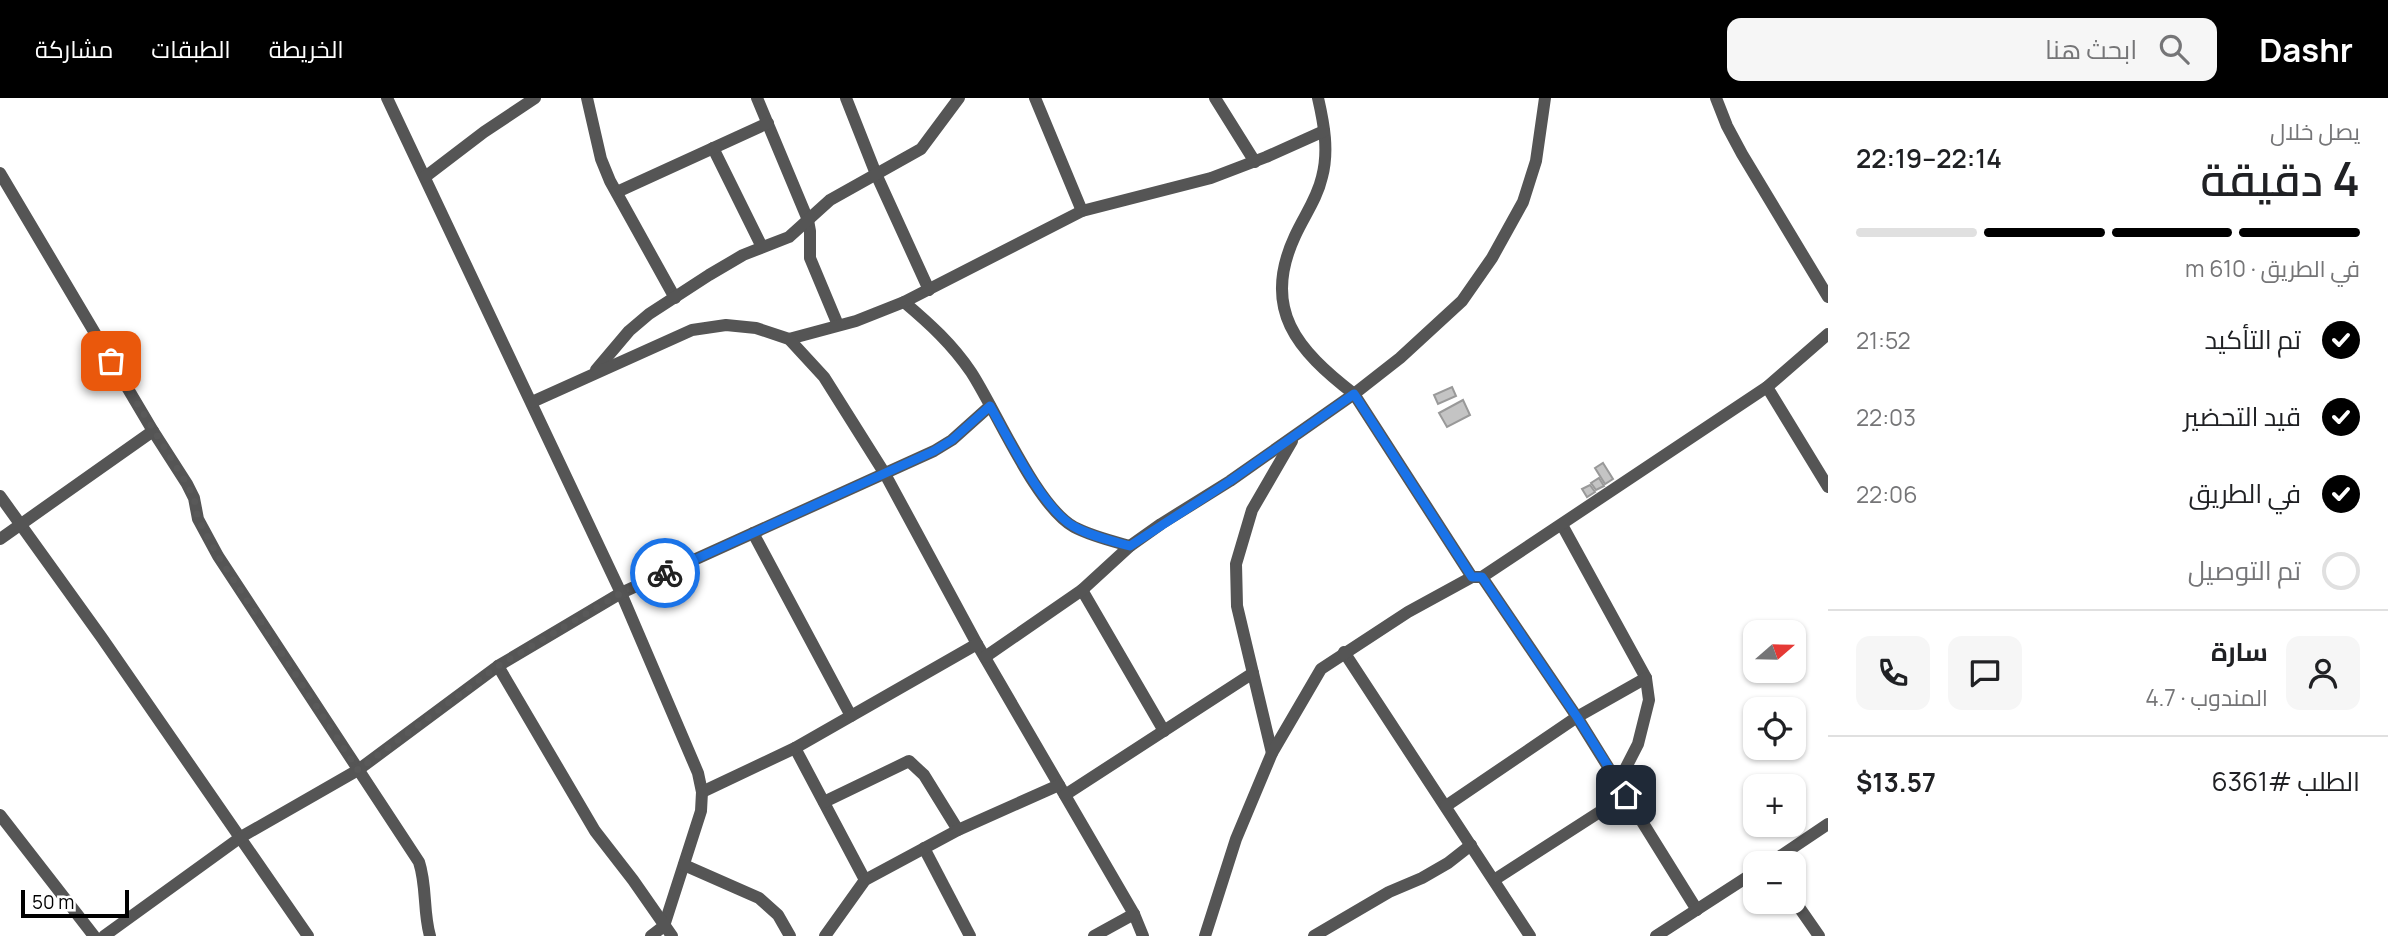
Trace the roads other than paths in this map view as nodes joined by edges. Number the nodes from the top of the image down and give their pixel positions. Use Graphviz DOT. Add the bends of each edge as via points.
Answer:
graph roads {
  1 [pos="387,98"];
  2 [pos="535,98"];
  3 [pos="587,98"];
  4 [pos="757,98"];
  5 [pos="846,98"];
  6 [pos="1035,98"];
  7 [pos="1215,98"];
  8 [pos="1318,98"];
  9 [pos="1545,98"];
  10 [pos="1716,98"];
  11 [pos="956,100"];
  12 [pos="768,123"];
  13 [pos="1324,131"];
  14 [pos="713,148"];
  15 [pos="1255,162"];
  16 [pos="0,173"];
  17 [pos="876,174"];
  18 [pos="425,177"];
  19 [pos="617,192"];
  20 [pos="1082,211"];
  21 [pos="807,220"];
  22 [pos="762,247"];
  23 [pos="929,290"];
  24 [pos="1828,297"];
  25 [pos="675,298"];
  26 [pos="904,302"];
  27 [pos="838,326"];
  28 [pos="1828,334"];
  29 [pos="789,339"];
  30 [pos="592,375"];
  31 [pos="1767,387"];
  32 [pos="1354,394"];
  33 [pos="532,402"];
  34 [pos="990,406"];
  35 [pos="153,431"];
  36 [pos="1295,436"];
  37 [pos="885,474"];
  38 [pos="1828,487"];
  39 [pos="0,496"];
  40 [pos="21,524"];
  41 [pos="1562,524"];
  42 [pos="754,533"];
  43 [pos="0,539"];
  44 [pos="1130,546"];
  45 [pos="1477,577"];
  46 [pos="1082,590"];
  47 [pos="621,593"];
  48 [pos="977,643"];
  49 [pos="1344,652"];
  50 [pos="985,657"];
  51 [pos="498,666"];
  52 [pos="1253,673"];
  53 [pos="1646,678"];
  54 [pos="850,716"];
  55 [pos="1577,717"];
  56 [pos="1164,731"];
  57 [pos="795,748"];
  58 [pos="1272,753"];
  59 [pos="358,770"];
  60 [pos="1618,783"];
  61 [pos="1062,790"];
  62 [pos="702,792"];
  63 [pos="1626,795"];
  64 [pos="824,802"];
  65 [pos="1446,806"];
  66 [pos="0,815"];
  67 [pos="1828,824"];
  68 [pos="958,831"];
  69 [pos="241,837"];
  70 [pos="1471,845"];
  71 [pos="924,848"];
  72 [pos="1788,851"];
  73 [pos="684,865"];
  74 [pos="865,880"];
  75 [pos="1494,880"];
  76 [pos="1743,881"];
  77 [pos="1698,910"];
  78 [pos="1134,914"];
  79 [pos="1804,914"];
  80 [pos="668,931"];
  81 [pos="94,936"];
  82 [pos="104,936"];
  83 [pos="308,936"];
  84 [pos="430,936"];
  85 [pos="652,936"];
  86 [pos="790,936"];
  87 [pos="825,936"];
  88 [pos="970,936"];
  89 [pos="1094,936"];
  90 [pos="1143,936"];
  91 [pos="1205,936"];
  92 [pos="1314,936"];
  93 [pos="1530,936"];
  94 [pos="1657,936"];
  95 [pos="1819,936"];
  1 -- 18 [label="street"];
  2 -- 18 [label="street"];
  3 -- 19 [label="street" via="601,159"];
  4 -- 12 [label="street"];
  5 -- 17 [label="street"];
  6 -- 20 [label="street"];
  7 -- 15 [label="street"];
  8 -- 13 [label="street"];
  9 -- 32 [label="street" via="1536,161 1523,202 1492,258 1462,301"];
  10 -- 24 [label="street" via="1742,154"];
  11 -- 17 [label="street" via="922,149"];
  12 -- 14 [label="street"];
  12 -- 21 [label="street"];
  13 -- 15 [label="street"];
  13 -- 32 [label="street" via="1327,148 1322,178 1285,263 1281,298 1297,339"];
  14 -- 19 [label="street"];
  14 -- 22 [label="street"];
  15 -- 20 [label="street"];
  16 -- 35 [label="street"];
  17 -- 21 [label="street" via="830,200"];
  17 -- 23 [label="street"];
  18 -- 33 [label="street"];
  19 -- 25 [label="street"];
  20 -- 23 [label="street"];
  21 -- 22 [label="street" via="789,237"];
  21 -- 27 [label="street" via="810,258"];
  22 -- 25 [label="street"];
  23 -- 26 [label="street"];
  25 -- 30 [label="street" via="629,331"];
  26 -- 27 [label="street"];
  26 -- 34 [label="street" via="952,345"];
  27 -- 29 [label="street"];
  28 -- 31 [label="street"];
  29 -- 30 [label="street" via="756,328 726,325 692,330"];
  29 -- 37 [label="street" via="824,377"];
  30 -- 33 [label="street"];
  31 -- 38 [label="street"];
  31 -- 41 [label="street"];
  32 -- 36 [label="street"];
  32 -- 45 [label="street"];
  33 -- 47 [label="street"];
  34 -- 37 [label="street" via="952,440"];
  34 -- 44 [label="street" via="1058,514 1073,527"];
  35 -- 40 [label="street"];
  35 -- 59 [label="street" via="187,484 198,519 218,556"];
  36 -- 44 [label="street"];
  36 -- 52 [label="street" via="1252,510 1236,564 1237,606"];
  37 -- 42 [label="street"];
  37 -- 48 [label="street"];
  39 -- 40 [label="street"];
  40 -- 43 [label="street"];
  40 -- 69 [label="street"];
  41 -- 45 [label="street"];
  41 -- 53 [label="street"];
  42 -- 47 [label="street"];
  42 -- 54 [label="street"];
  44 -- 46 [label="street"];
  45 -- 49 [label="street"];
  45 -- 55 [label="street"];
  46 -- 50 [label="street"];
  46 -- 56 [label="street"];
  47 -- 51 [label="street"];
  47 -- 62 [label="street"];
  48 -- 50 [label="street"];
  48 -- 54 [label="street"];
  49 -- 58 [label="street" via="1321,669"];
  49 -- 65 [label="street"];
  50 -- 61 [label="street"];
  51 -- 59 [label="street"];
  51 -- 80 [label="street" via="595,831"];
  52 -- 56 [label="street"];
  52 -- 58 [label="street"];
  53 -- 55 [label="street"];
  53 -- 60 [label="street" via="1649,700 1641,733"];
  54 -- 57 [label="street"];
  55 -- 60 [label="street"];
  55 -- 65 [label="street"];
  56 -- 61 [label="street"];
  57 -- 62 [label="street"];
  57 -- 64 [label="street"];
  58 -- 91 [label="street" via="1236,839"];
  59 -- 69 [label="street"];
  59 -- 84 [label="street" via="419,862"];
  60 -- 63 [label="street"];
  61 -- 68 [label="street"];
  61 -- 78 [label="street"];
  62 -- 73 [label="street" via="701,811"];
  63 -- 75 [label="street"];
  63 -- 77 [label="street"];
  64 -- 68 [label="street" via="909,761"];
  64 -- 74 [label="street"];
  65 -- 70 [label="street"];
  66 -- 81 [label="street"];
  67 -- 72 [label="street"];
  68 -- 71 [label="street"];
  69 -- 82 [label="street"];
  69 -- 83 [label="street"];
  70 -- 75 [label="street"];
  70 -- 92 [label="street" via="1448,863"];
  71 -- 74 [label="street"];
  71 -- 88 [label="street"];
  73 -- 80 [label="street"];
  73 -- 86 [label="street" via="759,898 778,915"];
  74 -- 87 [label="street"];
  75 -- 93 [label="street"];
  76 -- 77 [label="street"];
  77 -- 94 [label="street"];
  78 -- 89 [label="street"];
  78 -- 90 [label="street"];
  79 -- 95 [label="street"];
  80 -- 85 [label="street"];
}
